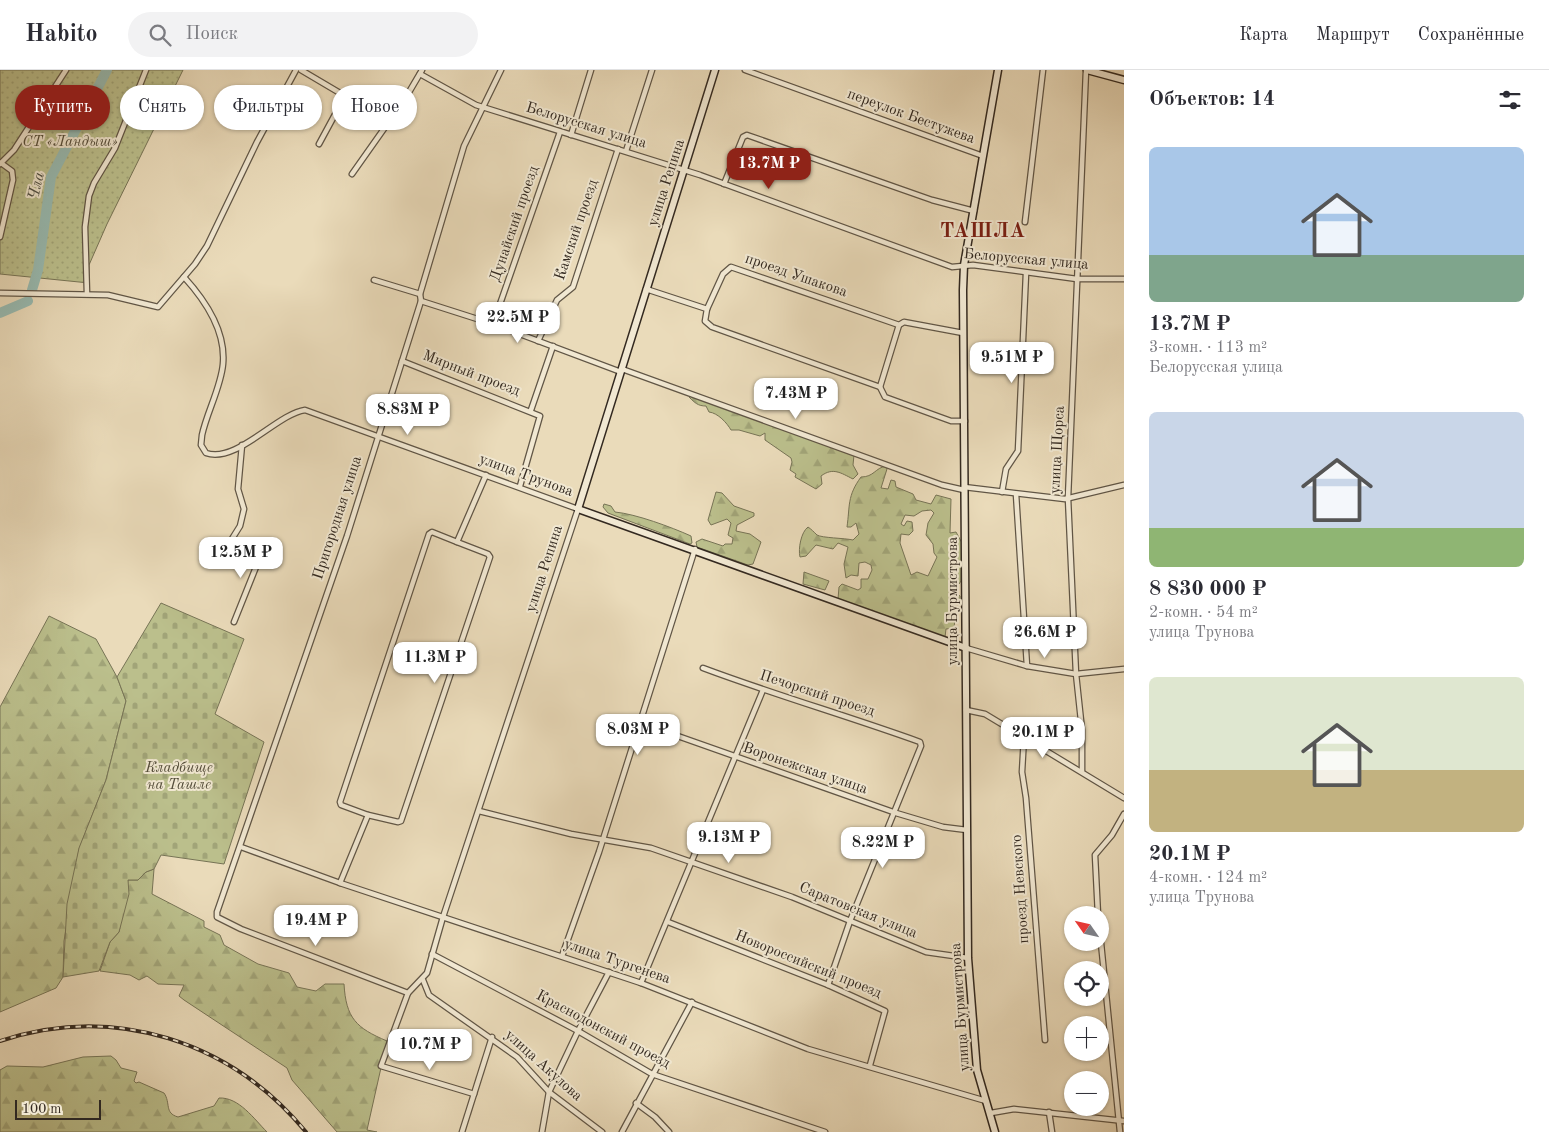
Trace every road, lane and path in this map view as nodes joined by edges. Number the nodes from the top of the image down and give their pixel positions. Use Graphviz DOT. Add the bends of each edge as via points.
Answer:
graph roads {
  1 [pos="66,70"];
  2 [pos="146,70"];
  3 [pos="296,70"];
  4 [pos="301,70"];
  5 [pos="501,70"];
  6 [pos="591,70"];
  7 [pos="652,70"];
  8 [pos="716,70"];
  9 [pos="745,70"];
  10 [pos="998,70"];
  11 [pos="1043,70"];
  12 [pos="1086,70"];
  13 [pos="421,72"];
  14 [pos="1124,80"];
  15 [pos="482,106"];
  16 [pos="560,132"];
  17 [pos="571,135"];
  18 [pos="319,144"];
  19 [pos="618,149"];
  20 [pos="626,151"];
  21 [pos="983,156"];
  22 [pos="1,164"];
  23 [pos="684,169"];
  24 [pos="352,174"];
  25 [pos="724,184"];
  26 [pos="974,211"];
  27 [pos="1025,222"];
  28 [pos="0,238"];
  29 [pos="964,265"];
  30 [pos="1026,273"];
  31 [pos="184,277"];
  32 [pos="1077,279"];
  33 [pos="1124,279"];
  34 [pos="374,280"];
  35 [pos="646,289"];
  36 [pos="0,293"];
  37 [pos="87,294"];
  38 [pos="420,294"];
  39 [pos="421,301"];
  40 [pos="707,310"];
  41 [pos="493,324"];
  42 [pos="899,325"];
  43 [pos="963,333"];
  44 [pos="538,341"];
  45 [pos="553,346"];
  46 [pos="402,362"];
  47 [pos="622,370"];
  48 [pos="880,387"];
  49 [pos="531,410"];
  50 [pos="965,421"];
  51 [pos="378,435"];
  52 [pos="242,445"];
  53 [pos="486,475"];
  54 [pos="1124,485"];
  55 [pos="520,486"];
  56 [pos="964,488"];
  57 [pos="1002,492"];
  58 [pos="1016,494"];
  59 [pos="1068,498"];
  60 [pos="578,509"];
  61 [pos="457,542"];
  62 [pos="695,549"];
  63 [pos="234,622"];
  64 [pos="966,648"];
  65 [pos="1027,666"];
  66 [pos="703,668"];
  67 [pos="1124,668"];
  68 [pos="1076,674"];
  69 [pos="763,690"];
  70 [pos="966,710"];
  71 [pos="638,722"];
  72 [pos="1024,737"];
  73 [pos="734,758"];
  74 [pos="1082,771"];
  75 [pos="1124,798"];
  76 [pos="479,811"];
  77 [pos="896,813"];
  78 [pos="368,814"];
  79 [pos="1124,814"];
  80 [pos="966,830"];
  81 [pos="603,838"];
  82 [pos="241,847"];
  83 [pos="692,861"];
  84 [pos="340,883"];
  85 [pos="1098,906"];
  86 [pos="443,917"];
  87 [pos="850,921"];
  88 [pos="668,922"];
  89 [pos="1102,951"];
  90 [pos="432,954"];
  91 [pos="562,956"];
  92 [pos="968,958"];
  93 [pos="609,972"];
  94 [pos="423,980"];
  95 [pos="641,983"];
  96 [pos="828,985"];
  97 [pos="408,993"];
  98 [pos="692,1002"];
  99 [pos="578,1031"];
  100 [pos="492,1037"];
  101 [pos="1044,1040"];
  102 [pos="870,1066"];
  103 [pos="652,1074"];
  104 [pos="550,1092"];
  105 [pos="474,1094"];
  106 [pos="986,1101"];
  107 [pos="636,1103"];
  108 [pos="1049,1112"];
  109 [pos="991,1113"];
  110 [pos="1122,1121"];
  111 [pos="462,1132"];
  112 [pos="542,1132"];
  113 [pos="602,1132"];
  114 [pos="622,1132"];
  115 [pos="669,1132"];
  116 [pos="825,1132"];
  117 [pos="995,1132"];
  118 [pos="1052,1132"];
  119 [pos="1120,1132"];
  1 -- 22 [label="street" via="14,150"];
  2 -- 37 [label="street" via="117,142 89,196 85,227"];
  3 -- 31 [label="street" via="207,246"];
  4 -- 18 [label="street" via="345,96"];
  5 -- 15 [label="street, Пригородная улица"];
  6 -- 17 [label="street"];
  7 -- 20 [label="street"];
  8 -- 23 [label="street, улица Репина"];
  9 -- 21 [label="street, переулок Бестужева"];
  10 -- 21 [label="street, улица Бурмистрова"];
  11 -- 27 [label="street"];
  12 -- 14 [label="street"];
  12 -- 32 [label="street, улица Щорса"];
  13 -- 15 [label="street, Белорусская улица"];
  13 -- 24 [label="street"];
  15 -- 16 [label="street, Белорусская улица"];
  15 -- 38 [label="street, Пригородная улица" via="464,146"];
  16 -- 17 [label="street, Белорусская улица"];
  16 -- 41 [label="street, Дунайский проезд"];
  17 -- 19 [label="street, Белорусская улица"];
  19 -- 20 [label="street, Белорусская улица"];
  19 -- 44 [label="street, Камский проезд" via="573,287 556,300"];
  20 -- 23 [label="street, Белорусская улица"];
  21 -- 26 [label="street, улица Бурмистрова"];
  22 -- 28 [label="street" via="12,170 13,180"];
  23 -- 25 [label="street, Белорусская улица"];
  23 -- 35 [label="street, улица Репина"];
  25 -- 26 [label="street" via="743,137 747,135 932,200"];
  25 -- 29 [label="street, Белорусская улица" via="952,267"];
  26 -- 29 [label="street, улица Бурмистрова"];
  29 -- 30 [label="street, Белорусская улица"];
  29 -- 43 [label="street, улица Бурмистрова"];
  30 -- 32 [label="street, Белорусская улица"];
  30 -- 57 [label="street" via="1018,451 1006,469"];
  31 -- 37 [label="street" via="158,307 125,298"];
  31 -- 52 [label="street, улица Трунова" via="208,308 218,329 223,352 223,365 206,416 201,445 210,454 227,452"];
  32 -- 33 [label="street, Белорусская улица"];
  32 -- 59 [label="street, улица Щорса"];
  34 -- 38 [label="street"];
  35 -- 40 [label="street"];
  35 -- 47 [label="street, улица Репина"];
  36 -- 37 [label="street"];
  38 -- 39 [label="street, Пригородная улица"];
  39 -- 41 [label="street"];
  39 -- 46 [label="street, Пригородная улица"];
  40 -- 42 [label="street, проезд Ушакова" via="723,274 731,267"];
  40 -- 48 [label="street" via="705,321 712,328"];
  41 -- 44 [label="street"];
  42 -- 43 [label="street, проезд Ушакова" via="904,322"];
  42 -- 48 [label="street"];
  43 -- 50 [label="street, улица Бурмистрова"];
  44 -- 45 [label="street"];
  45 -- 47 [label="street"];
  45 -- 49 [label="street, Мирный проезд"];
  46 -- 49 [label="street, Мирный проезд"];
  46 -- 51 [label="street, Пригородная улица"];
  47 -- 56 [label="street" via="942,485"];
  47 -- 60 [label="street, улица Репина"];
  48 -- 50 [label="street" via="885,397 951,421"];
  49 -- 55 [label="street, Мирный проезд" via="541,418"];
  50 -- 56 [label="street, улица Бурмистрова"];
  51 -- 52 [label="street, улица Трунова" via="305,410 294,413"];
  51 -- 53 [label="street, улица Трунова"];
  51 -- 82 [label="street, Пригородная улица"];
  52 -- 63 [label="street" via="238,489 244,509 240,526 230,542 257,557 258,562"];
  53 -- 55 [label="street, улица Трунова"];
  53 -- 61 [label="street"];
  54 -- 59 [label="street"];
  55 -- 60 [label="street, улица Трунова"];
  56 -- 57 [label="street"];
  56 -- 64 [label="street, улица Бурмистрова"];
  57 -- 58 [label="street"];
  58 -- 59 [label="street"];
  58 -- 65 [label="street"];
  59 -- 68 [label="street, улица Щорса"];
  60 -- 62 [label="street, улица Трунова"];
  60 -- 76 [label="street, улица Репина"];
  61 -- 78 [label="street" via="432,532 428,534 384,665 340,802"];
  61 -- 78 [label="street" via="490,557 401,821"];
  62 -- 64 [label="street, улица Трунова"];
  62 -- 71 [label="street"];
  64 -- 65 [label="street"];
  64 -- 70 [label="street, улица Бурмистрова"];
  65 -- 68 [label="street"];
  66 -- 69 [label="street, Печорский проезд"];
  67 -- 68 [label="street"];
  68 -- 74 [label="street, улица Щорса" via="1082,730"];
  69 -- 73 [label="street"];
  69 -- 77 [label="street, Печорский проезд" via="920,742"];
  70 -- 72 [label="street" via="985,714"];
  70 -- 80 [label="street, улица Бурмистрова"];
  71 -- 73 [label="street, Воронежская улица"];
  71 -- 81 [label="street"];
  72 -- 74 [label="street"];
  72 -- 101 [label="street, проезд Невского" via="1022,772"];
  73 -- 77 [label="street, Воронежская улица"];
  73 -- 83 [label="street"];
  74 -- 75 [label="street"];
  76 -- 81 [label="street, Саратовская улица" via="571,834"];
  76 -- 86 [label="street, улица Репина"];
  77 -- 80 [label="street, Воронежская улица" via="943,827"];
  77 -- 87 [label="street"];
  78 -- 84 [label="street"];
  79 -- 85 [label="street" via="1095,855"];
  80 -- 92 [label="street, улица Бурмистрова"];
  81 -- 83 [label="street, Саратовская улица"];
  81 -- 91 [label="street"];
  82 -- 84 [label="street, улица Тургенева"];
  82 -- 97 [label="street, Пригородная улица" via="217,917"];
  83 -- 87 [label="street, Саратовская улица"];
  83 -- 88 [label="street"];
  84 -- 86 [label="street, улица Тургенева"];
  86 -- 90 [label="street, улица Репина"];
  86 -- 91 [label="street, улица Тургенева"];
  87 -- 92 [label="street, Саратовская улица" via="926,952"];
  87 -- 96 [label="street"];
  88 -- 95 [label="street"];
  88 -- 96 [label="street, Новороссийский проезд"];
  89 -- 110 [label="street"];
  90 -- 94 [label="street, улица Репина"];
  90 -- 99 [label="street, Краснодонский проезд"];
  91 -- 93 [label="street, улица Тургенева"];
  92 -- 106 [label="street, улица Бурмистрова" via="977,1070"];
  93 -- 95 [label="street, улица Тургенева"];
  93 -- 99 [label="street"];
  94 -- 97 [label="street, улица Репина"];
  94 -- 100 [label="street, улица Акулова" via="429,995"];
  95 -- 98 [label="street, улица Тургенева"];
  96 -- 102 [label="street, Новороссийский проезд" via="885,1011"];
  97 -- 105 [label="street, улица Репина" via="382,1066"];
  98 -- 102 [label="street, улица Тургенева" via="808,1048"];
  98 -- 103 [label="street"];
  99 -- 103 [label="street, Краснодонский проезд"];
  99 -- 104 [label="street"];
  100 -- 104 [label="street, улица Акулова" via="517,1057"];
  100 -- 105 [label="street"];
  102 -- 106 [label="street, улица Тургенева"];
  103 -- 107 [label="street"];
  103 -- 116 [label="street, Краснодонский проезд"];
  104 -- 112 [label="street"];
  104 -- 113 [label="street, улица Акулова"];
  105 -- 111 [label="street"];
  106 -- 109 [label="street, улица Бурмистрова"];
  107 -- 114 [label="street"];
  107 -- 115 [label="street"];
  108 -- 109 [label="street" via="1014,1109"];
  108 -- 110 [label="street"];
  108 -- 118 [label="street"];
  109 -- 117 [label="street, улица Бурмистрова"];
  110 -- 119 [label="street"];
}
